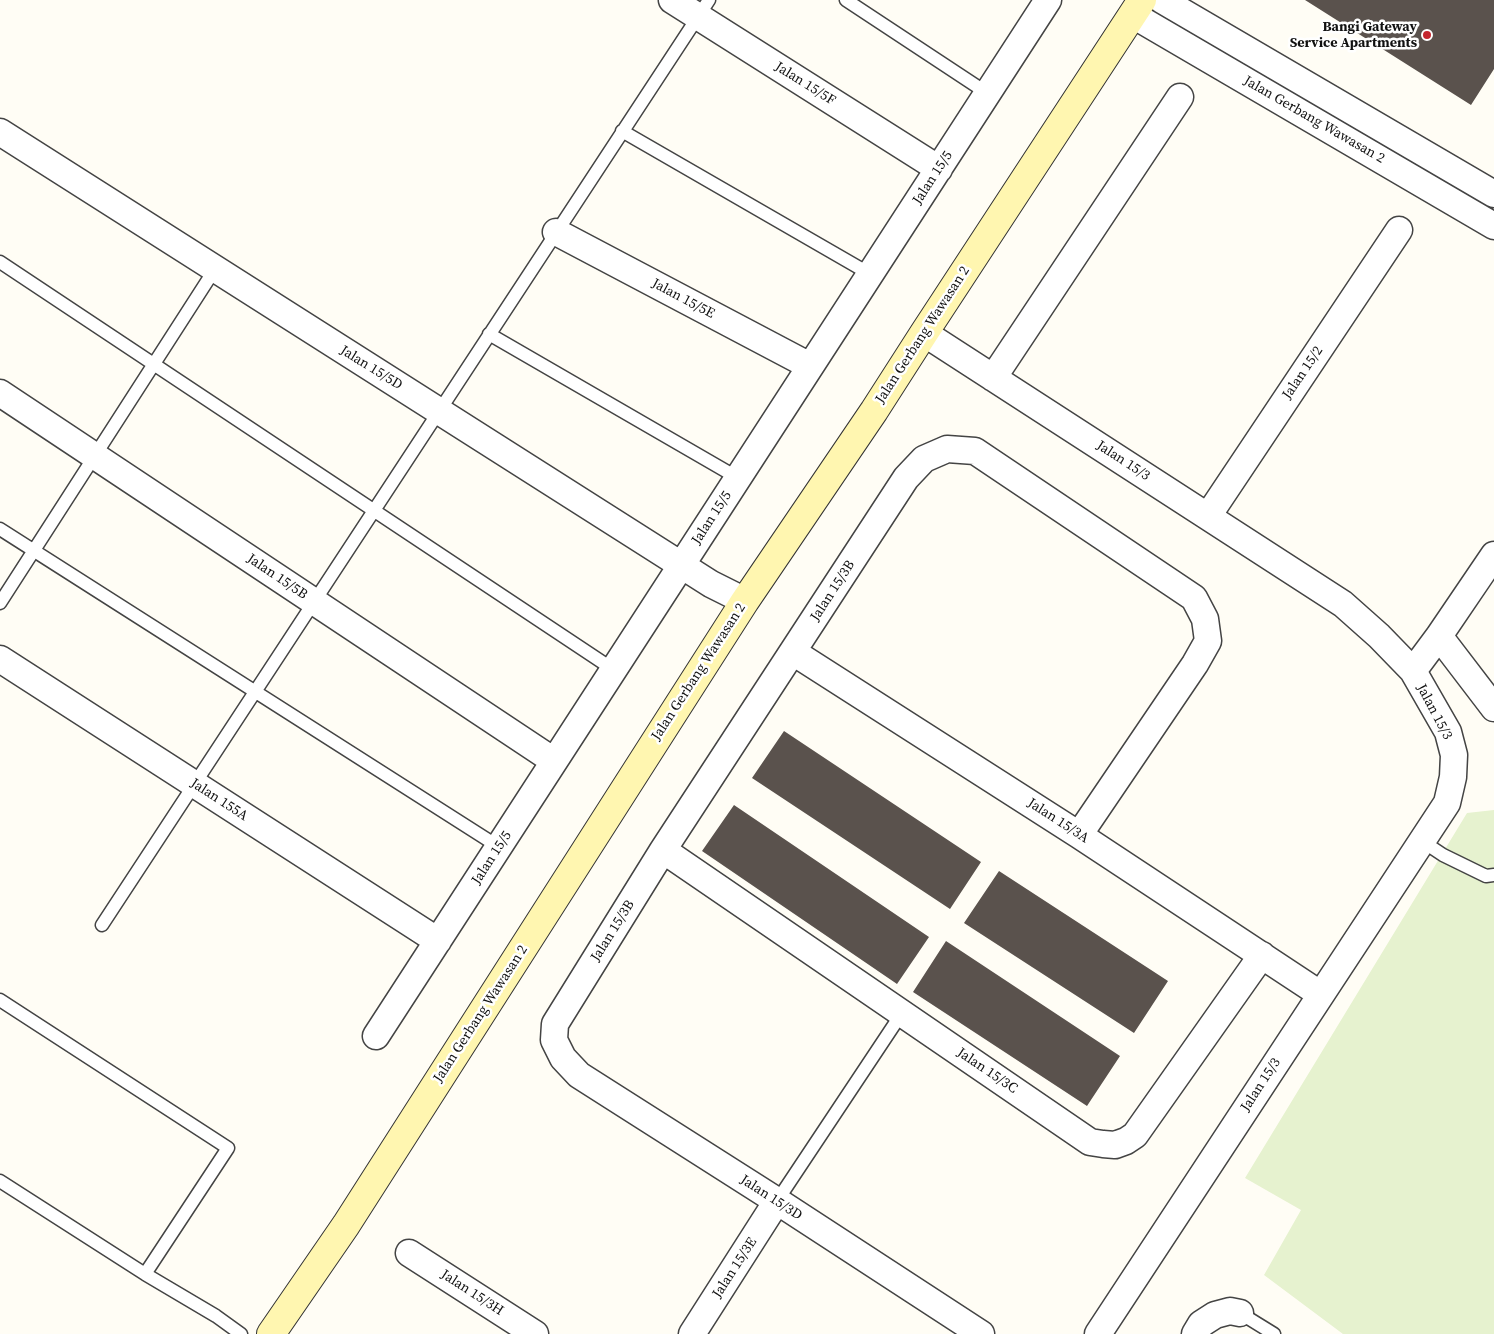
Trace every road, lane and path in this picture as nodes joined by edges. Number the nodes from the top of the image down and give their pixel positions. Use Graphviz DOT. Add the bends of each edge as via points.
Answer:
graph roads {
  1 [pos="672,0"];
  2 [pos="846,0"];
  3 [pos="1048,0"];
  4 [pos="1162,0"];
  5 [pos="1138,7"];
  6 [pos="703,8"];
  7 [pos="988,93"];
  8 [pos="1180,97"];
  9 [pos="622,131"];
  10 [pos="1,135"];
  11 [pos="939,169"];
  12 [pos="1494,194"];
  13 [pos="1494,226"];
  14 [pos="1399,230"];
  15 [pos="556,232"];
  16 [pos="0,262"];
  17 [pos="215,269"];
  18 [pos="870,274"];
  19 [pos="924,333"];
  20 [pos="490,334"];
  21 [pos="154,364"];
  22 [pos="810,366"];
  23 [pos="993,378"];
  24 [pos="0,394"];
  25 [pos="439,411"];
  26 [pos="95,456"];
  27 [pos="738,478"];
  28 [pos="374,510"];
  29 [pos="1208,516"];
  30 [pos="0,529"];
  31 [pos="34,551"];
  32 [pos="1494,556"];
  33 [pos="682,565"];
  34 [pos="744,601"];
  35 [pos="314,602"];
  36 [pos="0,604"];
  37 [pos="1439,636"];
  38 [pos="793,652"];
  39 [pos="0,659"];
  40 [pos="614,670"];
  41 [pos="1412,671"];
  42 [pos="255,692"];
  43 [pos="1494,708"];
  44 [pos="554,761"];
  45 [pos="194,784"];
  46 [pos="1079,835"];
  47 [pos="1422,841"];
  48 [pos="499,847"];
  49 [pos="663,850"];
  50 [pos="1494,875"];
  51 [pos="102,925"];
  52 [pos="438,941"];
  53 [pos="1262,955"];
  54 [pos="1320,994"];
  55 [pos="0,1000"];
  56 [pos="902,1013"];
  57 [pos="376,1036"];
  58 [pos="563,1058"];
  59 [pos="0,1181"];
  60 [pos="777,1201"];
  61 [pos="409,1253"];
  62 [pos="144,1274"];
  63 [pos="1240,1313"];
  64 [pos="241,1334"];
  65 [pos="271,1334"];
  66 [pos="535,1334"];
  67 [pos="692,1334"];
  68 [pos="981,1334"];
  69 [pos="1098,1334"];
  70 [pos="1195,1334"];
  71 [pos="1274,1334"];
  1 -- 6 [label="street, Jalan 15/5F"];
  2 -- 7 [label="lane"];
  3 -- 7 [label="street, Jalan 15/5"];
  4 -- 12 [label="street, Jalan Gerbang Wawasan 2"];
  5 -- 13 [label="street, Jalan Gerbang Wawasan 2"];
  5 -- 19 [label="street, Jalan Gerbang Wawasan 2"];
  6 -- 9 [label="lane"];
  6 -- 11 [label="street, Jalan 15/5F"];
  7 -- 11 [label="street, Jalan 15/5"];
  8 -- 23 [label="street"];
  9 -- 15 [label="lane"];
  9 -- 18 [label="lane"];
  10 -- 17 [label="street, Jalan 15/5D"];
  11 -- 18 [label="street, Jalan 15/5"];
  14 -- 29 [label="street, Jalan 15/2"];
  15 -- 20 [label="lane"];
  15 -- 22 [label="street, Jalan 15/5E"];
  16 -- 21 [label="lane"];
  17 -- 21 [label="lane"];
  17 -- 25 [label="street, Jalan 15/5D"];
  18 -- 22 [label="street, Jalan 15/5"];
  19 -- 23 [label="street, Jalan 15/3"];
  19 -- 34 [label="street, Jalan Gerbang Wawasan 2"];
  20 -- 25 [label="lane"];
  20 -- 27 [label="lane"];
  21 -- 26 [label="lane"];
  21 -- 28 [label="lane"];
  22 -- 27 [label="street, Jalan 15/5"];
  23 -- 29 [label="street, Jalan 15/3"];
  24 -- 26 [label="street, Jalan 15/5B"];
  25 -- 28 [label="lane"];
  25 -- 33 [label="street, Jalan 15/5D"];
  26 -- 31 [label="lane"];
  26 -- 35 [label="street, Jalan 15/5B"];
  27 -- 33 [label="street, Jalan 15/5"];
  28 -- 35 [label="lane"];
  28 -- 40 [label="lane"];
  29 -- 41 [label="street, Jalan 15/3" via="1343,604"];
  30 -- 31 [label="lane"];
  31 -- 36 [label="lane"];
  31 -- 42 [label="lane"];
  32 -- 37 [label="street"];
  33 -- 34 [label="street, Jalan 15/5D"];
  33 -- 40 [label="street, Jalan 15/5"];
  34 -- 65 [label="street, Jalan Gerbang Wawasan 2" via="352,1217"];
  35 -- 42 [label="lane"];
  35 -- 44 [label="street, Jalan 15/5B"];
  37 -- 41 [label="street"];
  37 -- 43 [label="street"];
  38 -- 46 [label="street, Jalan 15/3A"];
  38 -- 46 [label="street, Jalan 15/3B" via="906,478 924,459 947,449 975,451 1194,598 1205,619 1208,641 1195,664"];
  38 -- 49 [label="street, Jalan 15/3B"];
  39 -- 45 [label="street, Jalan 155A"];
  40 -- 44 [label="street, Jalan 15/5"];
  41 -- 47 [label="street, Jalan 15/3" via="1448,732 1454,755 1454,777 1447,803"];
  42 -- 45 [label="lane"];
  42 -- 48 [label="lane"];
  44 -- 48 [label="street, Jalan 15/5"];
  45 -- 51 [label="lane"];
  45 -- 52 [label="street, Jalan 155A"];
  46 -- 53 [label="street, Jalan 15/3A"];
  47 -- 50 [label="lane" via="1486,876"];
  47 -- 54 [label="street, Jalan 15/3"];
  48 -- 52 [label="street, Jalan 15/5"];
  49 -- 56 [label="street, Jalan 15/3C"];
  49 -- 58 [label="street, Jalan 15/3B" via="555,1024 554,1040"];
  52 -- 57 [label="street, Jalan 15/5"];
  53 -- 54 [label="street, Jalan 15/3A"];
  53 -- 56 [label="street, Jalan 15/3C" via="1135,1135 1115,1145 1090,1142"];
  54 -- 69 [label="street, Jalan 15/3"];
  55 -- 62 [label="lane" via="228,1148"];
  56 -- 60 [label="lane"];
  58 -- 60 [label="street, Jalan 15/3D" via="578,1075"];
  59 -- 62 [label="lane"];
  60 -- 67 [label="street, Jalan 15/3E"];
  60 -- 68 [label="street, Jalan 15/3D"];
  61 -- 66 [label="street, Jalan 15/3H"];
  62 -- 64 [label="lane"];
  63 -- 70 [label="street" via="1215,1314 1201,1324"];
  63 -- 71 [label="lane"];
}
